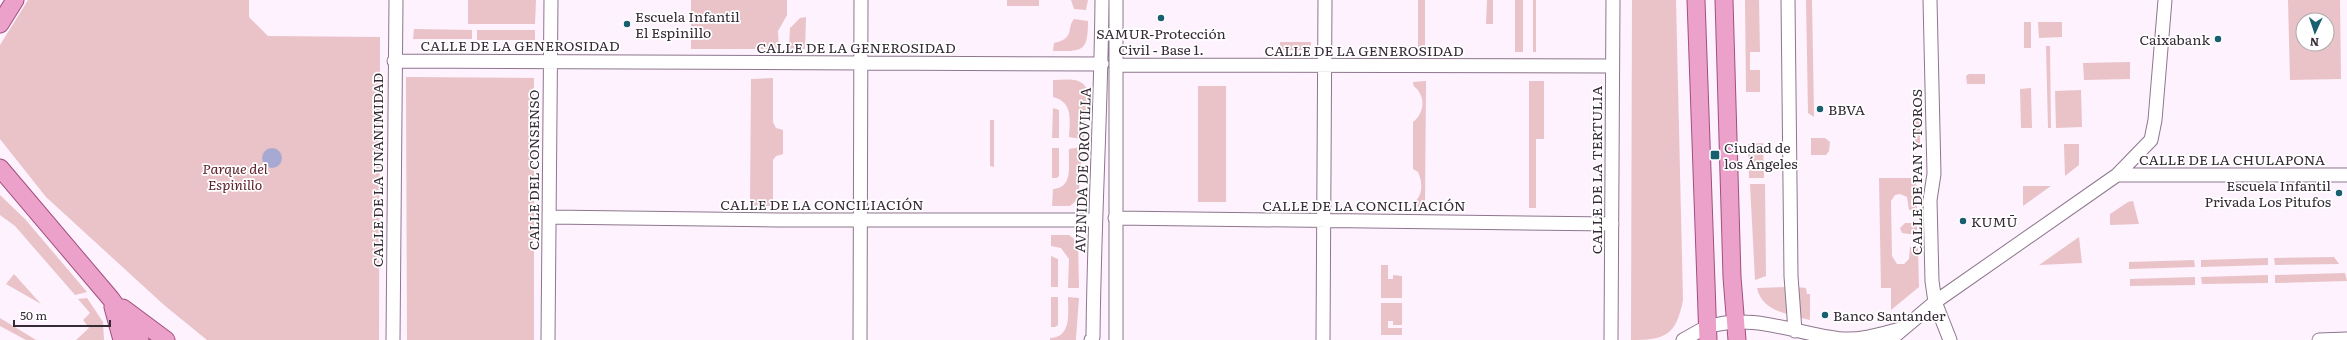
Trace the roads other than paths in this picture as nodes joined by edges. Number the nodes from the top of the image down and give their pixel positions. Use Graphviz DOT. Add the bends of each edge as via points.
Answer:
graph roads {
  1 [pos="3,0"];
  2 [pos="15,0"];
  3 [pos="396,0"];
  4 [pos="551,0"];
  5 [pos="861,0"];
  6 [pos="1102,0"];
  7 [pos="1116,0"];
  8 [pos="1325,0"];
  9 [pos="1613,0"];
  10 [pos="1696,0"];
  11 [pos="1724,0"];
  12 [pos="1788,0"];
  13 [pos="1930,0"];
  14 [pos="2165,0"];
  15 [pos="0,4"];
  16 [pos="0,24"];
  17 [pos="394,61"];
  18 [pos="550,62"];
  19 [pos="861,63"];
  20 [pos="1102,64"];
  21 [pos="1116,65"];
  22 [pos="1324,65"];
  23 [pos="1612,66"];
  24 [pos="0,168"];
  25 [pos="2117,175"];
  26 [pos="2347,175"];
  27 [pos="6,179"];
  28 [pos="549,216"];
  29 [pos="1115,218"];
  30 [pos="860,220"];
  31 [pos="1095,220"];
  32 [pos="1323,221"];
  33 [pos="1612,224"];
  34 [pos="111,300"];
  35 [pos="1935,302"];
  36 [pos="1736,322"];
  37 [pos="1902,328"];
  38 [pos="1708,334"];
  39 [pos="1800,336"];
  40 [pos="2347,339"];
  41 [pos="122,340"];
  42 [pos="140,340"];
  43 [pos="166,340"];
  44 [pos="393,340"];
  45 [pos="548,340"];
  46 [pos="860,340"];
  47 [pos="1091,340"];
  48 [pos="1116,340"];
  49 [pos="1323,340"];
  50 [pos="1612,340"];
  51 [pos="1683,340"];
  52 [pos="1737,340"];
  53 [pos="1890,340"];
  54 [pos="1950,340"];
  55 [pos="2319,340"];
  1 -- 15 [label="main road"];
  2 -- 16 [label="main road"];
  3 -- 17 [label="street, CALLE DE LA UNANIMIDAD"];
  4 -- 18 [label="street, CALLE DEL CONSENSO"];
  5 -- 19 [label="street"];
  6 -- 20 [label="street, AVENIDA DE OROVILLA"];
  7 -- 21 [label="street"];
  8 -- 22 [label="street"];
  9 -- 23 [label="street, CALLE DE LA TERTULIA"];
  10 -- 38 [label="main road"];
  11 -- 36 [label="main road" via="1732,277"];
  12 -- 39 [label="street" via="1791,276"];
  13 -- 35 [label="street, CALLE DE PAN Y TOROS" via="1934,174 1930,200 1932,282"];
  14 -- 25 [label="street" via="2159,84 2151,140"];
  17 -- 18 [label="street, CALLE DE LA GENEROSIDAD"];
  17 -- 44 [label="street, CALLE DE LA UNANIMIDAD"];
  18 -- 19 [label="street, CALLE DE LA GENEROSIDAD"];
  18 -- 28 [label="street, CALLE DEL CONSENSO"];
  19 -- 20 [label="street, CALLE DE LA GENEROSIDAD"];
  19 -- 30 [label="street"];
  20 -- 31 [label="street, AVENIDA DE OROVILLA"];
  21 -- 22 [label="street, CALLE DE LA GENEROSIDAD"];
  21 -- 29 [label="street"];
  22 -- 23 [label="street, CALLE DE LA GENEROSIDAD"];
  22 -- 32 [label="street"];
  23 -- 33 [label="street, CALLE DE LA TERTULIA"];
  24 -- 27 [label="main road"];
  25 -- 26 [label="street, CALLE DE LA CHULAPONA"];
  25 -- 35 [label="street"];
  27 -- 34 [label="main road"];
  28 -- 30 [label="street, CALLE DE LA CONCILIACIÓN"];
  28 -- 45 [label="street, CALLE DEL CONSENSO"];
  29 -- 32 [label="street, CALLE DE LA CONCILIACIÓN"];
  29 -- 48 [label="street"];
  30 -- 31 [label="street, CALLE DE LA CONCILIACIÓN"];
  30 -- 46 [label="street"];
  31 -- 47 [label="street, AVENIDA DE OROVILLA"];
  32 -- 33 [label="street, CALLE DE LA CONCILIACIÓN"];
  32 -- 49 [label="street"];
  33 -- 50 [label="street, CALLE DE LA TERTULIA"];
  34 -- 41 [label="main road"];
  34 -- 42 [label="main road"];
  34 -- 43 [label="main road"];
  35 -- 37 [label="street"];
  35 -- 54 [label="street, CALLE DE PAN Y TOROS"];
  36 -- 38 [label="street"];
  36 -- 39 [label="street" via="1777,325"];
  36 -- 52 [label="main road"];
  37 -- 39 [label="street" via="1866,338"];
  37 -- 53 [label="street"];
  38 -- 51 [label="street"];
  40 -- 55 [label="street"];
}
